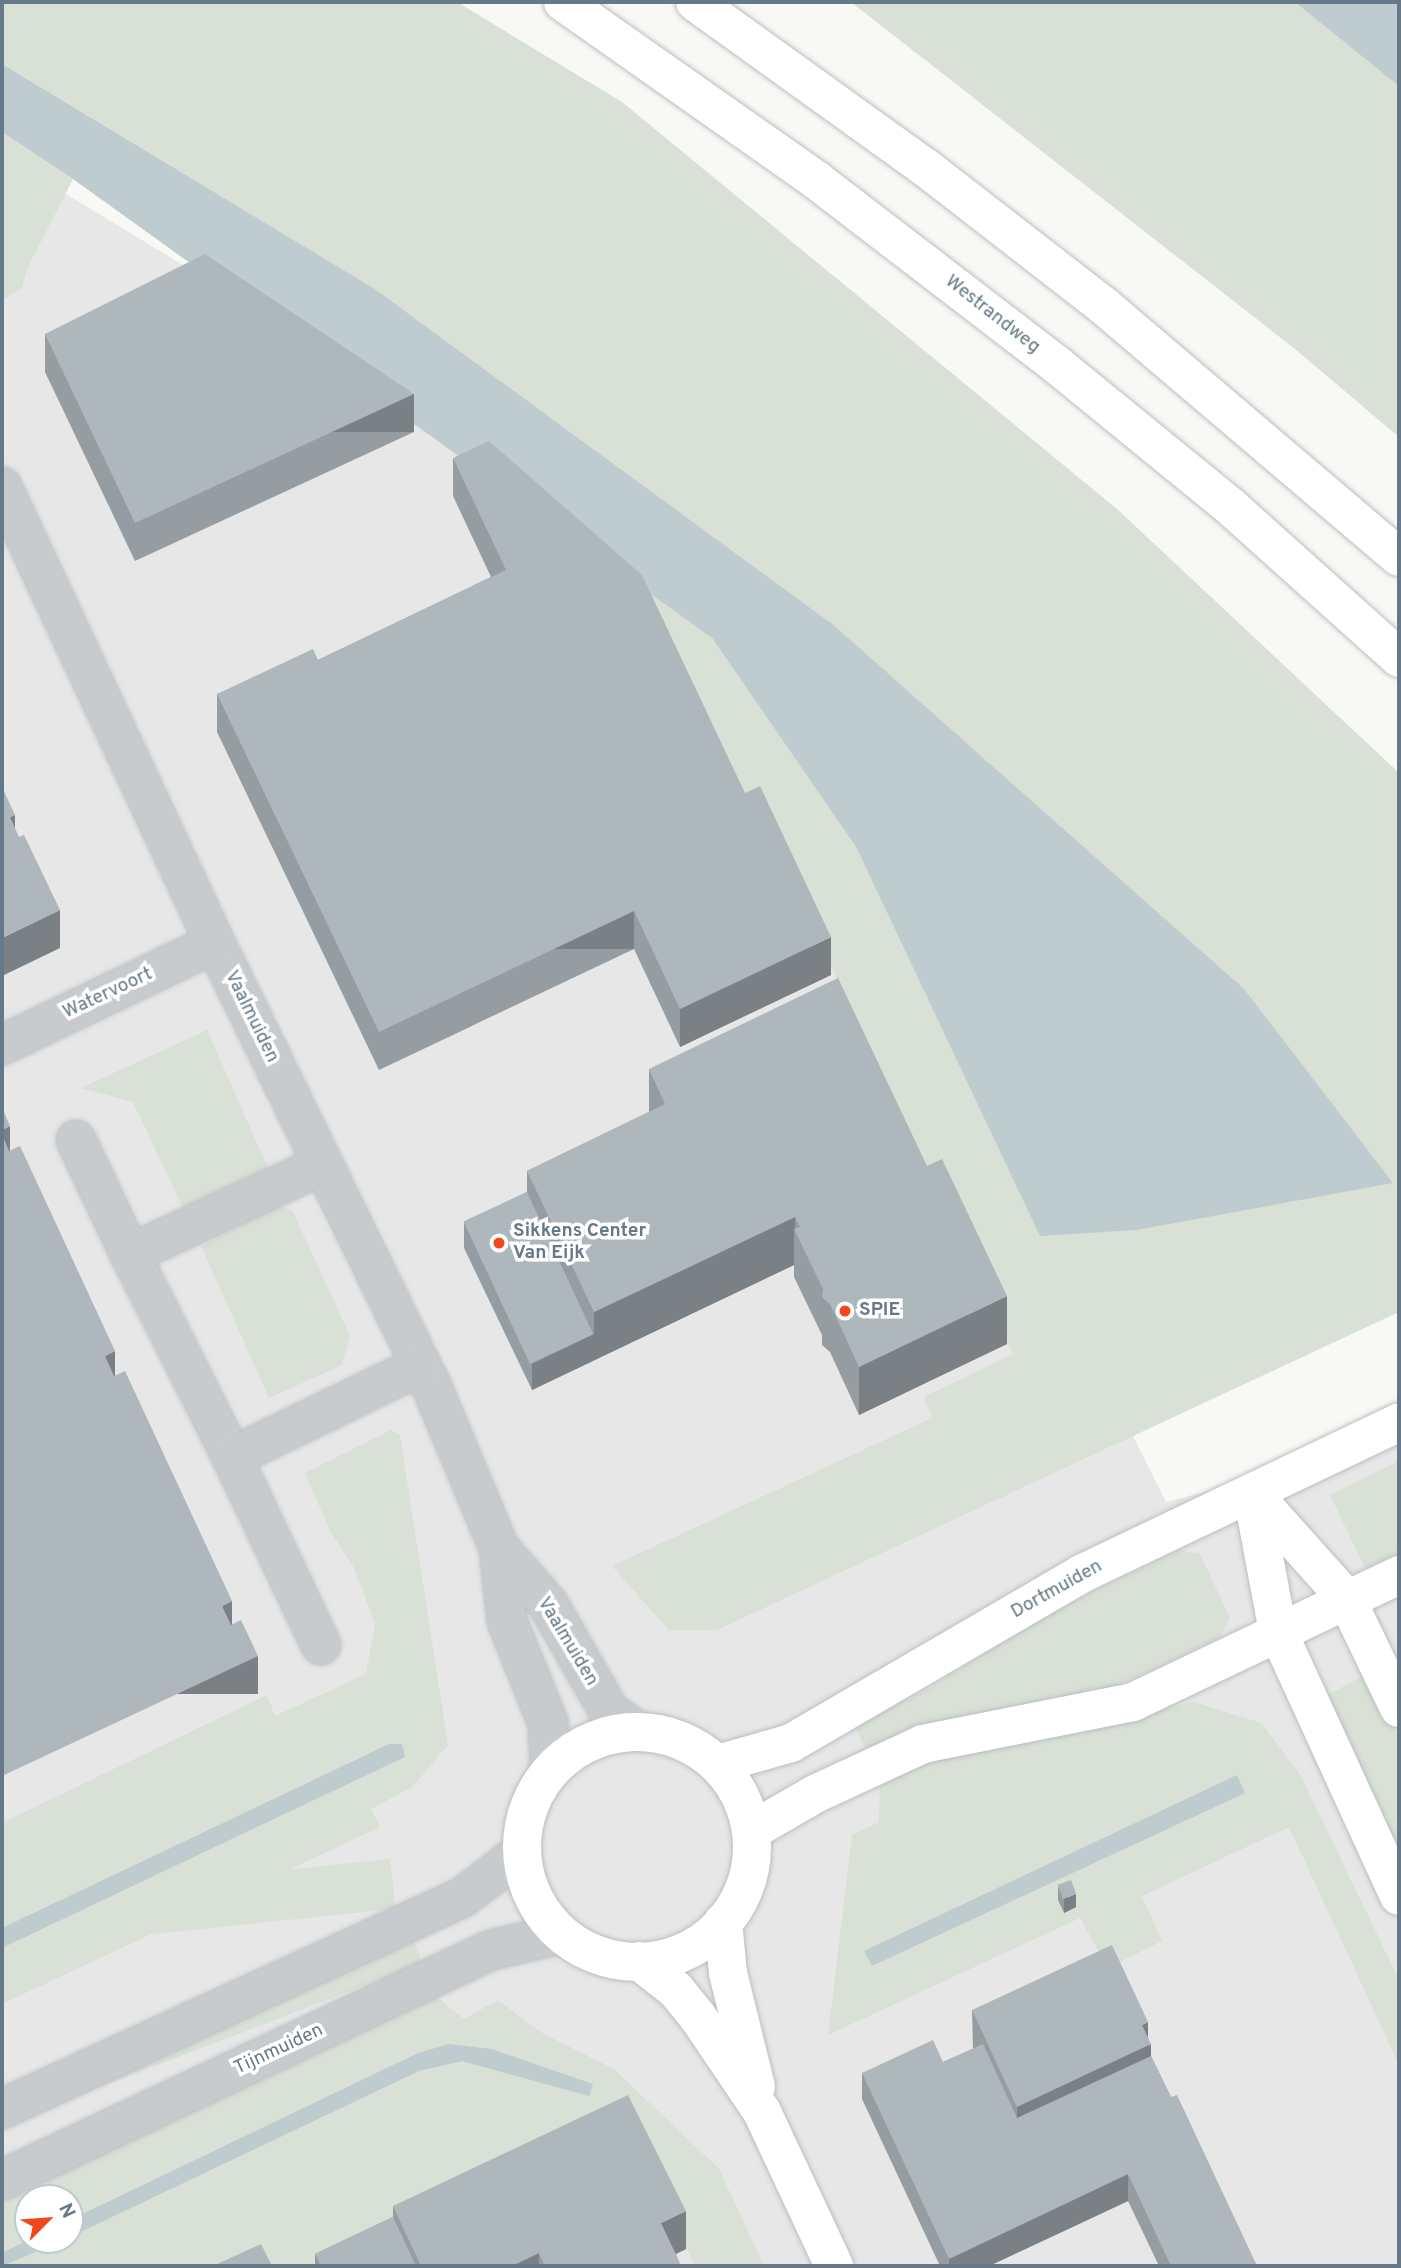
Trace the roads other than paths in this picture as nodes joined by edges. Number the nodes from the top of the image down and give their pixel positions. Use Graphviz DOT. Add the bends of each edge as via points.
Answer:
graph roads {
  1 [pos="563,2"];
  2 [pos="695,2"];
  3 [pos="2,486"];
  4 [pos="1399,557"];
  5 [pos="1399,658"];
  6 [pos="215,943"];
  7 [pos="2,1045"];
  8 [pos="76,1140"];
  9 [pos="322,1165"];
  10 [pos="130,1254"];
  11 [pos="419,1366"];
  12 [pos="1399,1422"];
  13 [pos="232,1457"];
  14 [pos="1252,1493"];
  15 [pos="499,1548"];
  16 [pos="1399,1575"];
  17 [pos="1346,1598"];
  18 [pos="1278,1632"];
  19 [pos="321,1646"];
  20 [pos="1399,1707"];
  21 [pos="638,1732"];
  22 [pos="718,1764"];
  23 [pos="550,1771"];
  24 [pos="751,1831"];
  25 [pos="522,1852"];
  26 [pos="1399,1896"];
  27 [pos="723,1922"];
  28 [pos="560,1934"];
  29 [pos="639,1961"];
  30 [pos="2,2109"];
  31 [pos="762,2112"];
  32 [pos="2,2180"];
  33 [pos="834,2266"];
  1 -- 5 [label="main road, Westrandweg" via="816,180 1057,365 1231,507"];
  2 -- 4 [label="main road" via="926,168 1104,306"];
  3 -- 6 [label="street, Vaalmuiden"];
  6 -- 7 [label="street, Watervoort"];
  6 -- 9 [label="street, Vaalmuiden"];
  8 -- 10 [label="street"];
  9 -- 10 [label="street"];
  9 -- 11 [label="street, Vaalmuiden"];
  10 -- 13 [label="street"];
  11 -- 13 [label="street"];
  11 -- 15 [label="street, Vaalmuiden"];
  12 -- 14 [label="main road, Dortmuiden"];
  13 -- 19 [label="street"];
  14 -- 17 [label="main road"];
  14 -- 18 [label="main road"];
  14 -- 22 [label="main road, Dortmuiden" via="1081,1574 790,1743"];
  15 -- 21 [label="street, Vaalmuiden" via="548,1604 609,1711"];
  15 -- 23 [label="street, Vaalmuiden" via="507,1621 548,1723"];
  16 -- 17 [label="main road"];
  17 -- 18 [label="main road"];
  17 -- 20 [label="main road"];
  18 -- 24 [label="main road" via="1133,1702 923,1744 815,1794"];
  18 -- 26 [label="main road"];
  21 -- 22 [label="main road" via="688,1742"];
  21 -- 23 [label="main road" via="617,1732 584,1743"];
  22 -- 24 [label="main road" via="740,1795"];
  23 -- 25 [label="main road" via="532,1796 522,1830"];
  24 -- 27 [label="main road" via="751,1867 739,1902"];
  25 -- 28 [label="main road" via="522,1867 536,1904"];
  25 -- 30 [label="street" via="463,1897"];
  27 -- 29 [label="main road" via="686,1952"];
  27 -- 31 [label="main road" via="734,2000"];
  28 -- 29 [label="main road" via="589,1952 621,1962"];
  28 -- 32 [label="street, Tijnmuiden" via="491,1950"];
  29 -- 31 [label="main road" via="676,1990 698,2017"];
  31 -- 33 [label="main road"];
}
